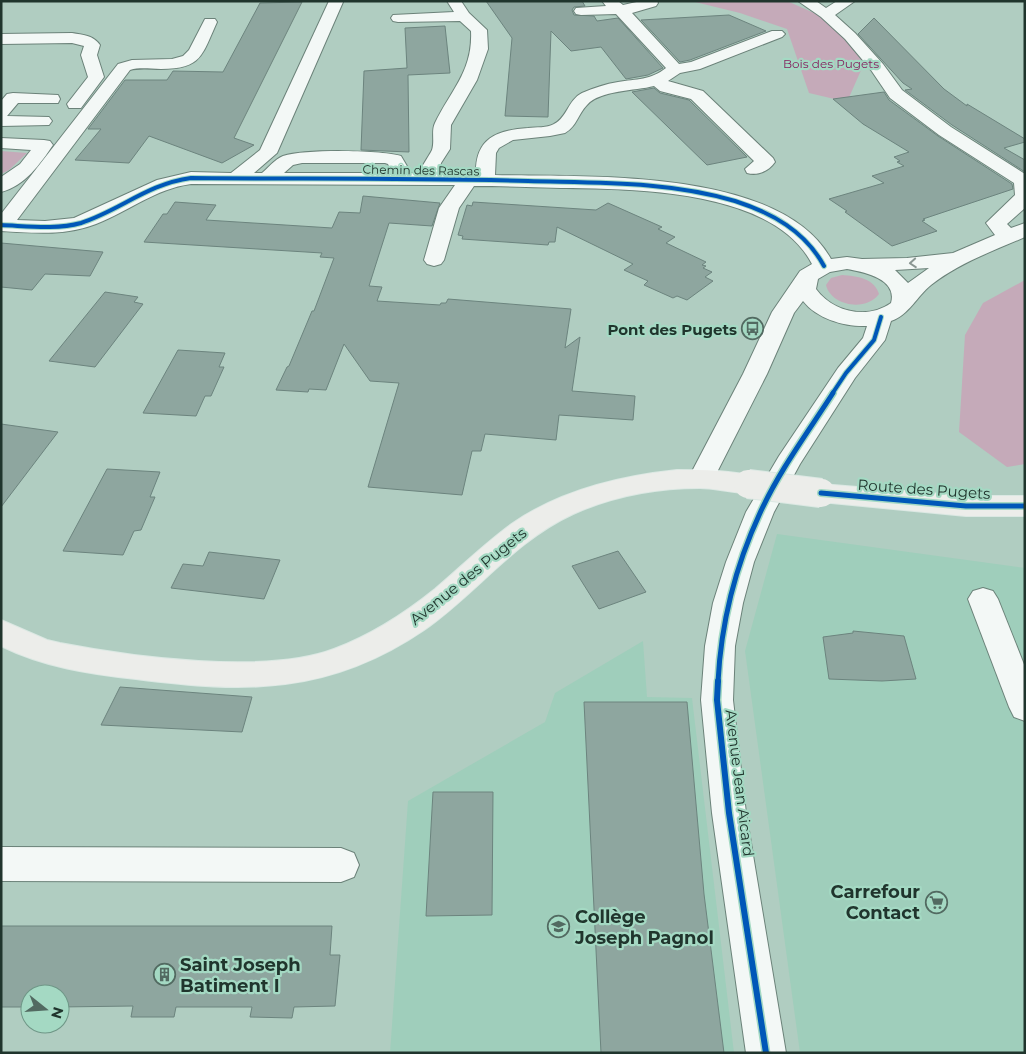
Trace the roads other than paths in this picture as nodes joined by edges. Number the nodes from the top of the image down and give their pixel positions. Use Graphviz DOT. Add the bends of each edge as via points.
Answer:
graph roads {
  1 [pos="454,1"];
  2 [pos="805,1"];
  3 [pos="848,1"];
  4 [pos="336,2"];
  5 [pos="651,3"];
  6 [pos="614,5"];
  7 [pos="580,11"];
  8 [pos="826,14"];
  9 [pos="464,16"];
  10 [pos="398,18"];
  11 [pos="210,22"];
  12 [pos="777,34"];
  13 [pos="1,39"];
  14 [pos="675,69"];
  15 [pos="657,81"];
  16 [pos="52,99"];
  17 [pos="1,112"];
  18 [pos="1,121"];
  19 [pos="43,121"];
  20 [pos="1,144"];
  21 [pos="44,145"];
  22 [pos="754,169"];
  23 [pos="236,178"];
  24 [pos="427,179"];
  25 [pos="477,180"];
  26 [pos="1,186"];
  27 [pos="1025,197"];
  28 [pos="5,228"];
  29 [pos="1016,232"];
  30 [pos="961,257"];
  31 [pos="434,260"];
  32 [pos="859,265"];
  33 [pos="824,266"];
  34 [pos="805,283"];
  35 [pos="903,301"];
  36 [pos="835,313"];
  37 [pos="881,317"];
  38 [pos="769,343"];
  39 [pos="846,372"];
  40 [pos="701,479"];
  41 [pos="1025,506"];
  42 [pos="984,599"];
  43 [pos="1,632"];
  44 [pos="1025,707"];
  45 [pos="1,864"];
  46 [pos="341,865"];
  47 [pos="766,1053"];
  1 -- 9 [label="street"];
  2 -- 8 [label="street"];
  3 -- 8 [label="street"];
  4 -- 23 [label="street" via="268,152"];
  5 -- 6 [label="street" via="630,9"];
  6 -- 7 [label="street"];
  6 -- 14 [label="street"];
  8 -- 27 [label="street" via="861,49 896,94 944,131 1023,181"];
  9 -- 10 [label="street"];
  9 -- 24 [label="street" via="479,30 480,49 469,80 442,125 441,149"];
  11 -- 28 [label="street" via="194,55 185,61 133,63 124,67"];
  12 -- 14 [label="street" via="694,66"];
  13 -- 21 [label="street" via="72,38 86,40 92,45 89,55 96,77"];
  14 -- 15 [label="street"];
  15 -- 22 [label="street" via="666,87 697,95 766,162"];
  15 -- 25 [label="street" via="601,91 583,100 566,126 553,131 507,135 495,141 486,154"];
  16 -- 17 [label="street" via="13,98"];
  18 -- 19 [label="street"];
  20 -- 21 [label="street"];
  21 -- 26 [label="street" via="27,168"];
  23 -- 24 [label="street, Chemin des Rascas"];
  23 -- 28 [label="street, Chemin des Rascas" via="191,178 161,183 88,220 70,225"];
  24 -- 25 [label="street, Chemin des Rascas"];
  25 -- 31 [label="street" via="450,208"];
  25 -- 33 [label="street, Chemin des Rascas" via="626,184 704,193 762,212 784,223 802,235"];
  27 -- 29 [label="street" via="996,223"];
  29 -- 30 [label="street"];
  30 -- 32 [label="street, one-way" via="907,264"];
  30 -- 35 [label="street" via="923,281"];
  32 -- 33 [label="street"];
  32 -- 35 [label="street" via="892,279 900,286"];
  33 -- 34 [label="street" via="808,276"];
  34 -- 36 [label="street" via="813,301"];
  34 -- 38 [label="street" via="782,312"];
  35 -- 37 [label="street" via="898,308"];
  36 -- 37 [label="street" via="868,319"];
  36 -- 38 [label="street" via="797,320"];
  36 -- 39 [label="street, Avenue Jean Aicard" via="852,330 854,338"];
  37 -- 39 [label="street, Avenue Jean Aicard" via="874,340"];
  38 -- 40 [label="street"];
  39 -- 47 [label="street, Avenue Jean Aicard" via="760,512 740,562 720,646 717,700 729,813"];
  40 -- 41 [label="main road, Route des Pugets, bridge" via="966,506"];
  40 -- 43 [label="main road, Avenue des Pugets" via="669,480 631,487 593,496 558,510 524,530 399,631 355,654 312,668 270,674 155,669 48,653"];
  42 -- 44 [label="street"];
  45 -- 46 [label="street"];
}
